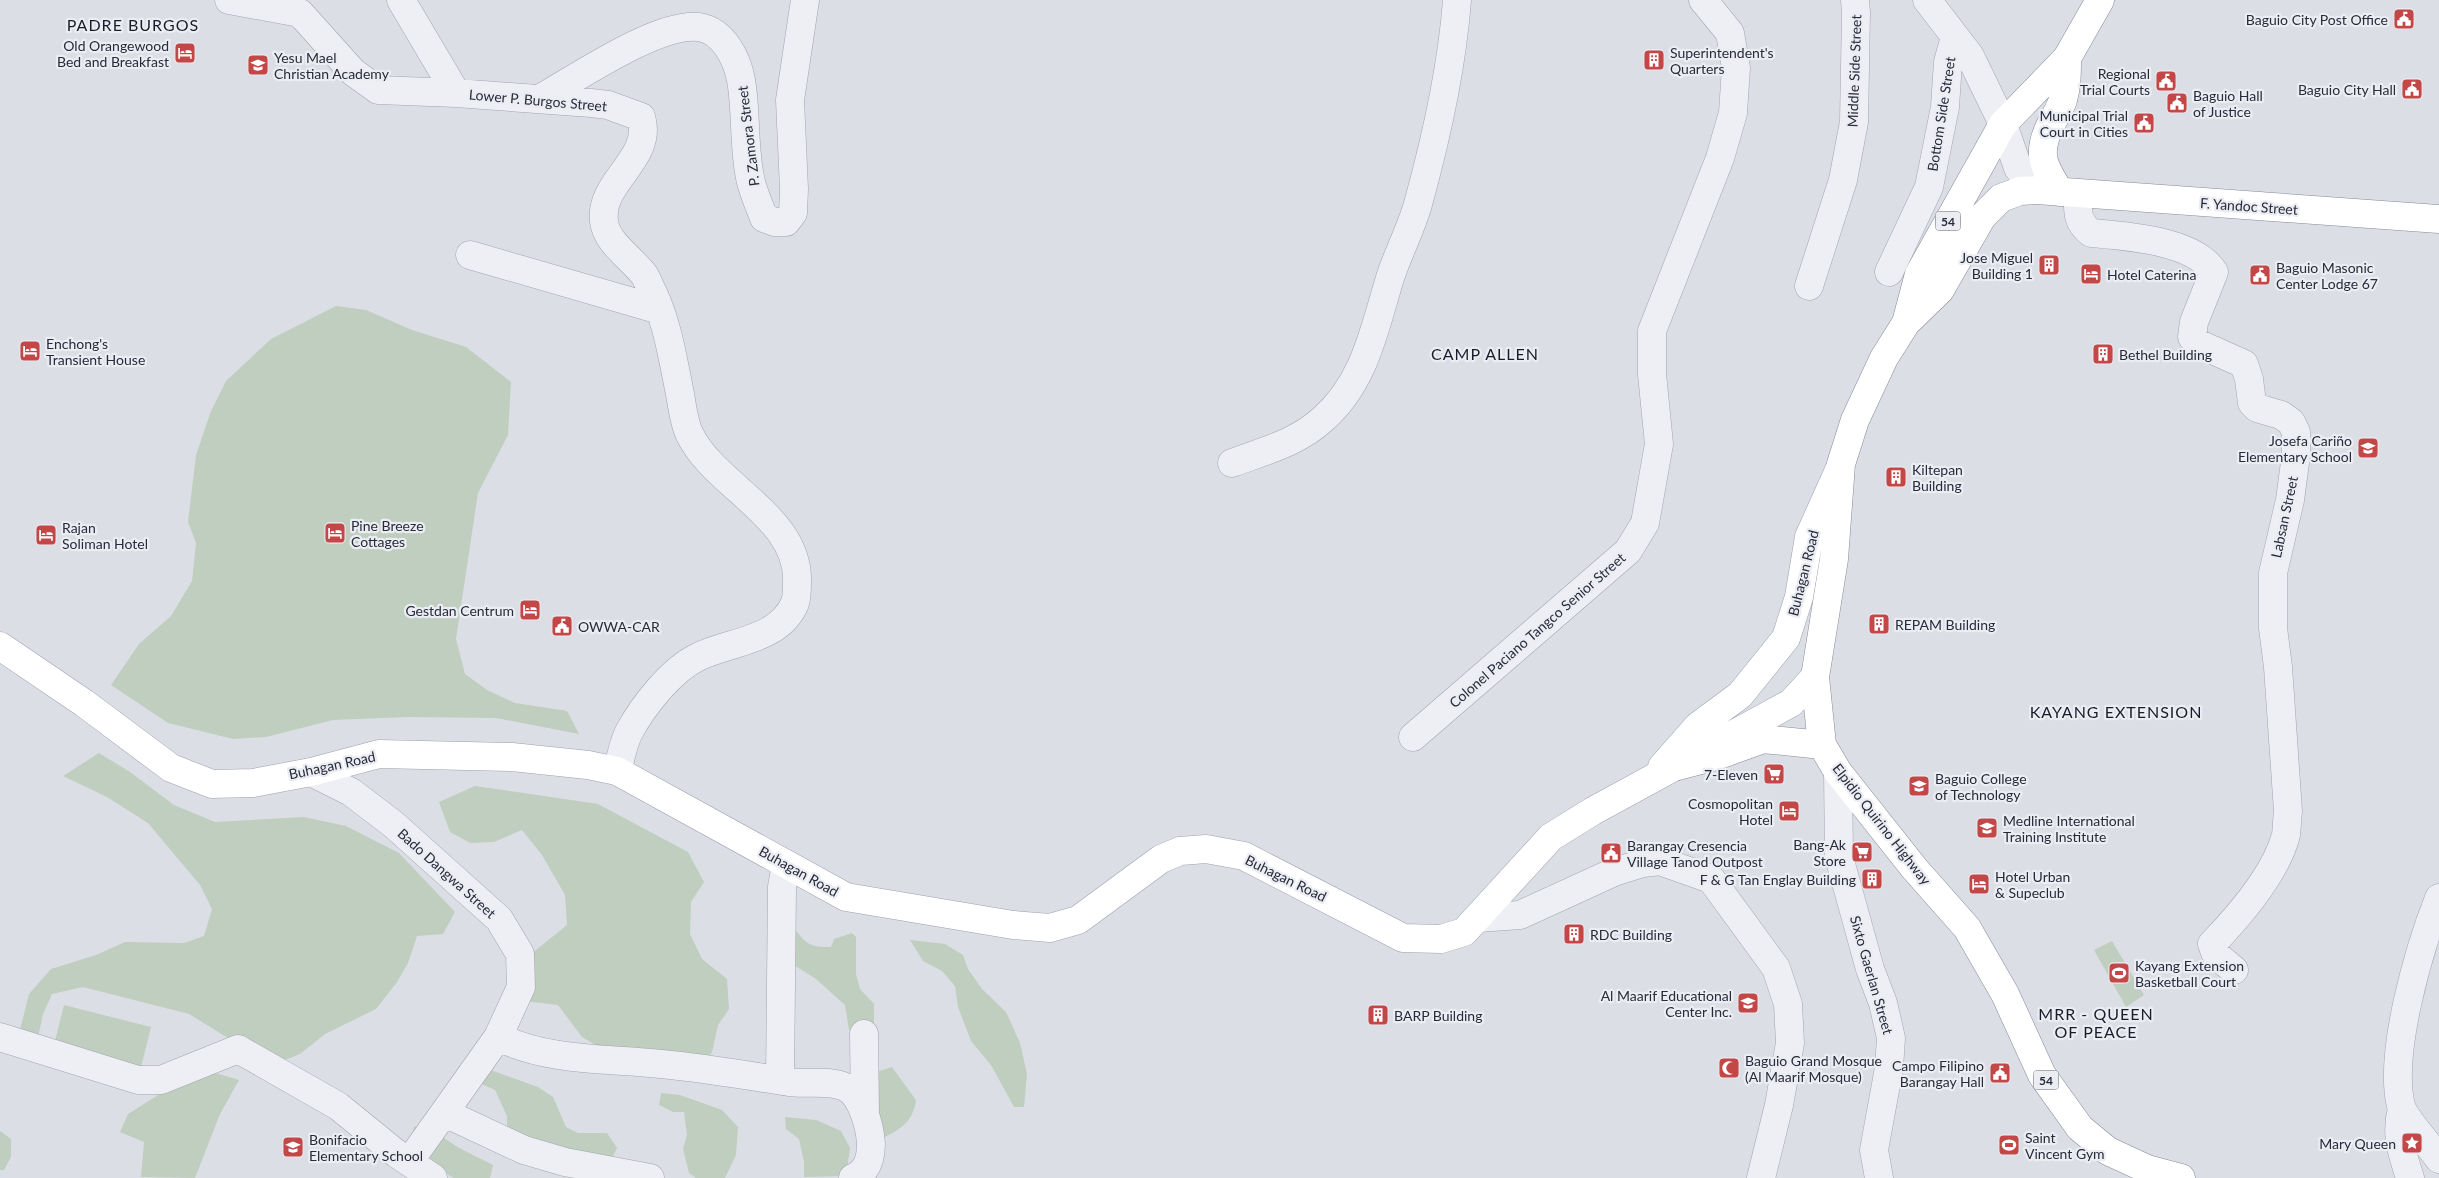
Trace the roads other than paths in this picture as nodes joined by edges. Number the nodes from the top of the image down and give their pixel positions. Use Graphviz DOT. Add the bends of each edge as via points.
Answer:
graph roads {
  1 [pos="229,0"];
  2 [pos="401,0"];
  3 [pos="806,0"];
  4 [pos="1457,0"];
  5 [pos="1703,0"];
  6 [pos="1854,0"];
  7 [pos="1927,0"];
  8 [pos="2100,0"];
  9 [pos="1955,37"];
  10 [pos="2067,58"];
  11 [pos="456,93"];
  12 [pos="541,98"];
  13 [pos="2002,124"];
  14 [pos="2058,192"];
  15 [pos="2439,219"];
  16 [pos="470,255"];
  17 [pos="1889,272"];
  18 [pos="1809,286"];
  19 [pos="660,310"];
  20 [pos="1906,323"];
  21 [pos="1232,463"];
  22 [pos="1841,464"];
  23 [pos="0,646"];
  24 [pos="1815,677"];
  25 [pos="1413,737"];
  26 [pos="1822,745"];
  27 [pos="1678,766"];
  28 [pos="617,771"];
  29 [pos="311,772"];
  30 [pos="1838,772"];
  31 [pos="1649,781"];
  32 [pos="786,864"];
  33 [pos="2439,898"];
  34 [pos="1478,918"];
  35 [pos="2234,970"];
  36 [pos="864,1034"];
  37 [pos="0,1037"];
  38 [pos="498,1037"];
  39 [pos="780,1080"];
  40 [pos="2402,1109"];
  41 [pos="445,1113"];
  42 [pos="865,1114"];
  43 [pos="2439,1159"];
  44 [pos="409,1162"];
  45 [pos="433,1178"];
  46 [pos="650,1178"];
  47 [pos="853,1178"];
  48 [pos="1761,1178"];
  49 [pos="1879,1178"];
  50 [pos="2181,1178"];
  51 [pos="2410,1178"];
  1 -- 11 [label="street, Lower P. Burgos Street" via="300,13 353,72 378,90"];
  2 -- 11 [label="street"];
  3 -- 12 [label="street, P. Zamora Street" via="790,100 794,189 793,213 786,222 764,218 751,182 741,80 734,54 717,35 699,27 664,33"];
  4 -- 21 [label="street" via="1448,72 1418,205 1390,277 1360,374 1323,419 1295,440"];
  5 -- 25 [label="street, Colonel Paciano Tangco Senior Street" via="1730,33 1736,68 1733,113 1720,158 1652,331 1652,374 1659,444 1645,523 1628,551"];
  6 -- 18 [label="street, Middle Side Street" via="1854,122 1843,180"];
  7 -- 9 [label="street"];
  8 -- 10 [label="main road, 54"];
  9 -- 13 [label="street" via="1970,56"];
  9 -- 17 [label="street, Bottom Side Street" via="1948,62 1944,107 1929,187"];
  10 -- 13 [label="main road, 54"];
  10 -- 14 [label="main road" via="2063,101 2044,138 2042,155"];
  11 -- 12 [label="street, Lower P. Burgos Street"];
  12 -- 19 [label="street, Lower P. Burgos Street" via="608,105 641,117 645,130 642,145 606,202 604,221 611,237 644,276"];
  13 -- 14 [label="street" via="2018,168"];
  13 -- 20 [label="main road, Elpidio Quirino Highway / 54" via="1918,274"];
  14 -- 15 [label="main road, F. Yandoc Street"];
  14 -- 20 [label="main road, Elpidio Quirino Highway" via="2020,191 2001,198 1982,218 1940,290"];
  14 -- 35 [label="street, Labsan Street" via="2091,233 2153,240 2208,262 2214,272 2194,322 2192,337 2197,343 2244,364 2252,403 2256,408 2282,415 2296,432 2290,500 2273,573 2273,628 2288,811 2286,834 2258,889 2212,944 2216,955"];
  16 -- 19 [label="street"];
  19 -- 28 [label="street, Lower P. Burgos Street" via="689,433 701,452 777,529 790,550 797,575 796,601 787,617 764,634 697,657 659,687 628,733"];
  20 -- 22 [label="main road, Elpidio Quirino Highway / 54" via="1884,358 1855,420"];
  22 -- 24 [label="main road, Elpidio Quirino Highway / 54" via="1834,559"];
  22 -- 31 [label="main road, Buhagan Road" via="1809,537 1799,597 1786,638 1740,695 1698,726"];
  23 -- 29 [label="main road, Buhagan Road" via="171,768 212,784 253,783"];
  24 -- 26 [label="main road, Elpidio Quirino Highway / 54"];
  24 -- 27 [label="main road, Buhagan Road" via="1791,703"];
  26 -- 27 [label="main road" via="1762,739"];
  26 -- 30 [label="main road, Elpidio Quirino Highway / 54"];
  27 -- 31 [label="main road, Buhagan Road"];
  28 -- 29 [label="main road, Buhagan Road" via="512,757 379,754"];
  28 -- 32 [label="main road, Buhagan Road"];
  29 -- 38 [label="street, Bado Dangwa Street" via="351,792 393,824 499,919 520,954 521,987"];
  30 -- 49 [label="street, Sixto Gaerlan Street" via="1839,857 1891,1038 1889,1068 1874,1150"];
  30 -- 50 [label="main road, Elpidio Quirino Highway / 54" via="1914,868 1967,928 2005,994 2042,1075 2080,1128 2108,1151 2147,1169"];
  31 -- 34 [label="main road, Buhagan Road" via="1592,810 1551,837"];
  32 -- 34 [label="main road, Buhagan Road" via="846,897 1013,926 1050,928 1078,920 1161,859 1180,851 1206,848 1244,856 1403,938 1442,939 1464,932"];
  32 -- 39 [label="street" via="782,887"];
  33 -- 40 [label="street" via="2426,929 2404,1024 2397,1079"];
  34 -- 48 [label="street" via="1520,915 1597,879 1643,863 1660,861 1711,879 1776,968 1788,1004 1790,1043"];
  36 -- 42 [label="street"];
  37 -- 44 [label="street" via="138,1080 161,1080 238,1049 338,1106"];
  38 -- 39 [label="street" via="557,1057 659,1064"];
  38 -- 41 [label="street, Bado Dangwa Street"];
  39 -- 42 [label="street" via="822,1082 847,1088"];
  40 -- 43 [label="street"];
  40 -- 51 [label="street" via="2397,1125"];
  41 -- 44 [label="street, Bado Dangwa Street"];
  41 -- 46 [label="street" via="524,1150 565,1162"];
  42 -- 47 [label="street" via="870,1127 871,1156 867,1167"];
  44 -- 45 [label="street"];
}
